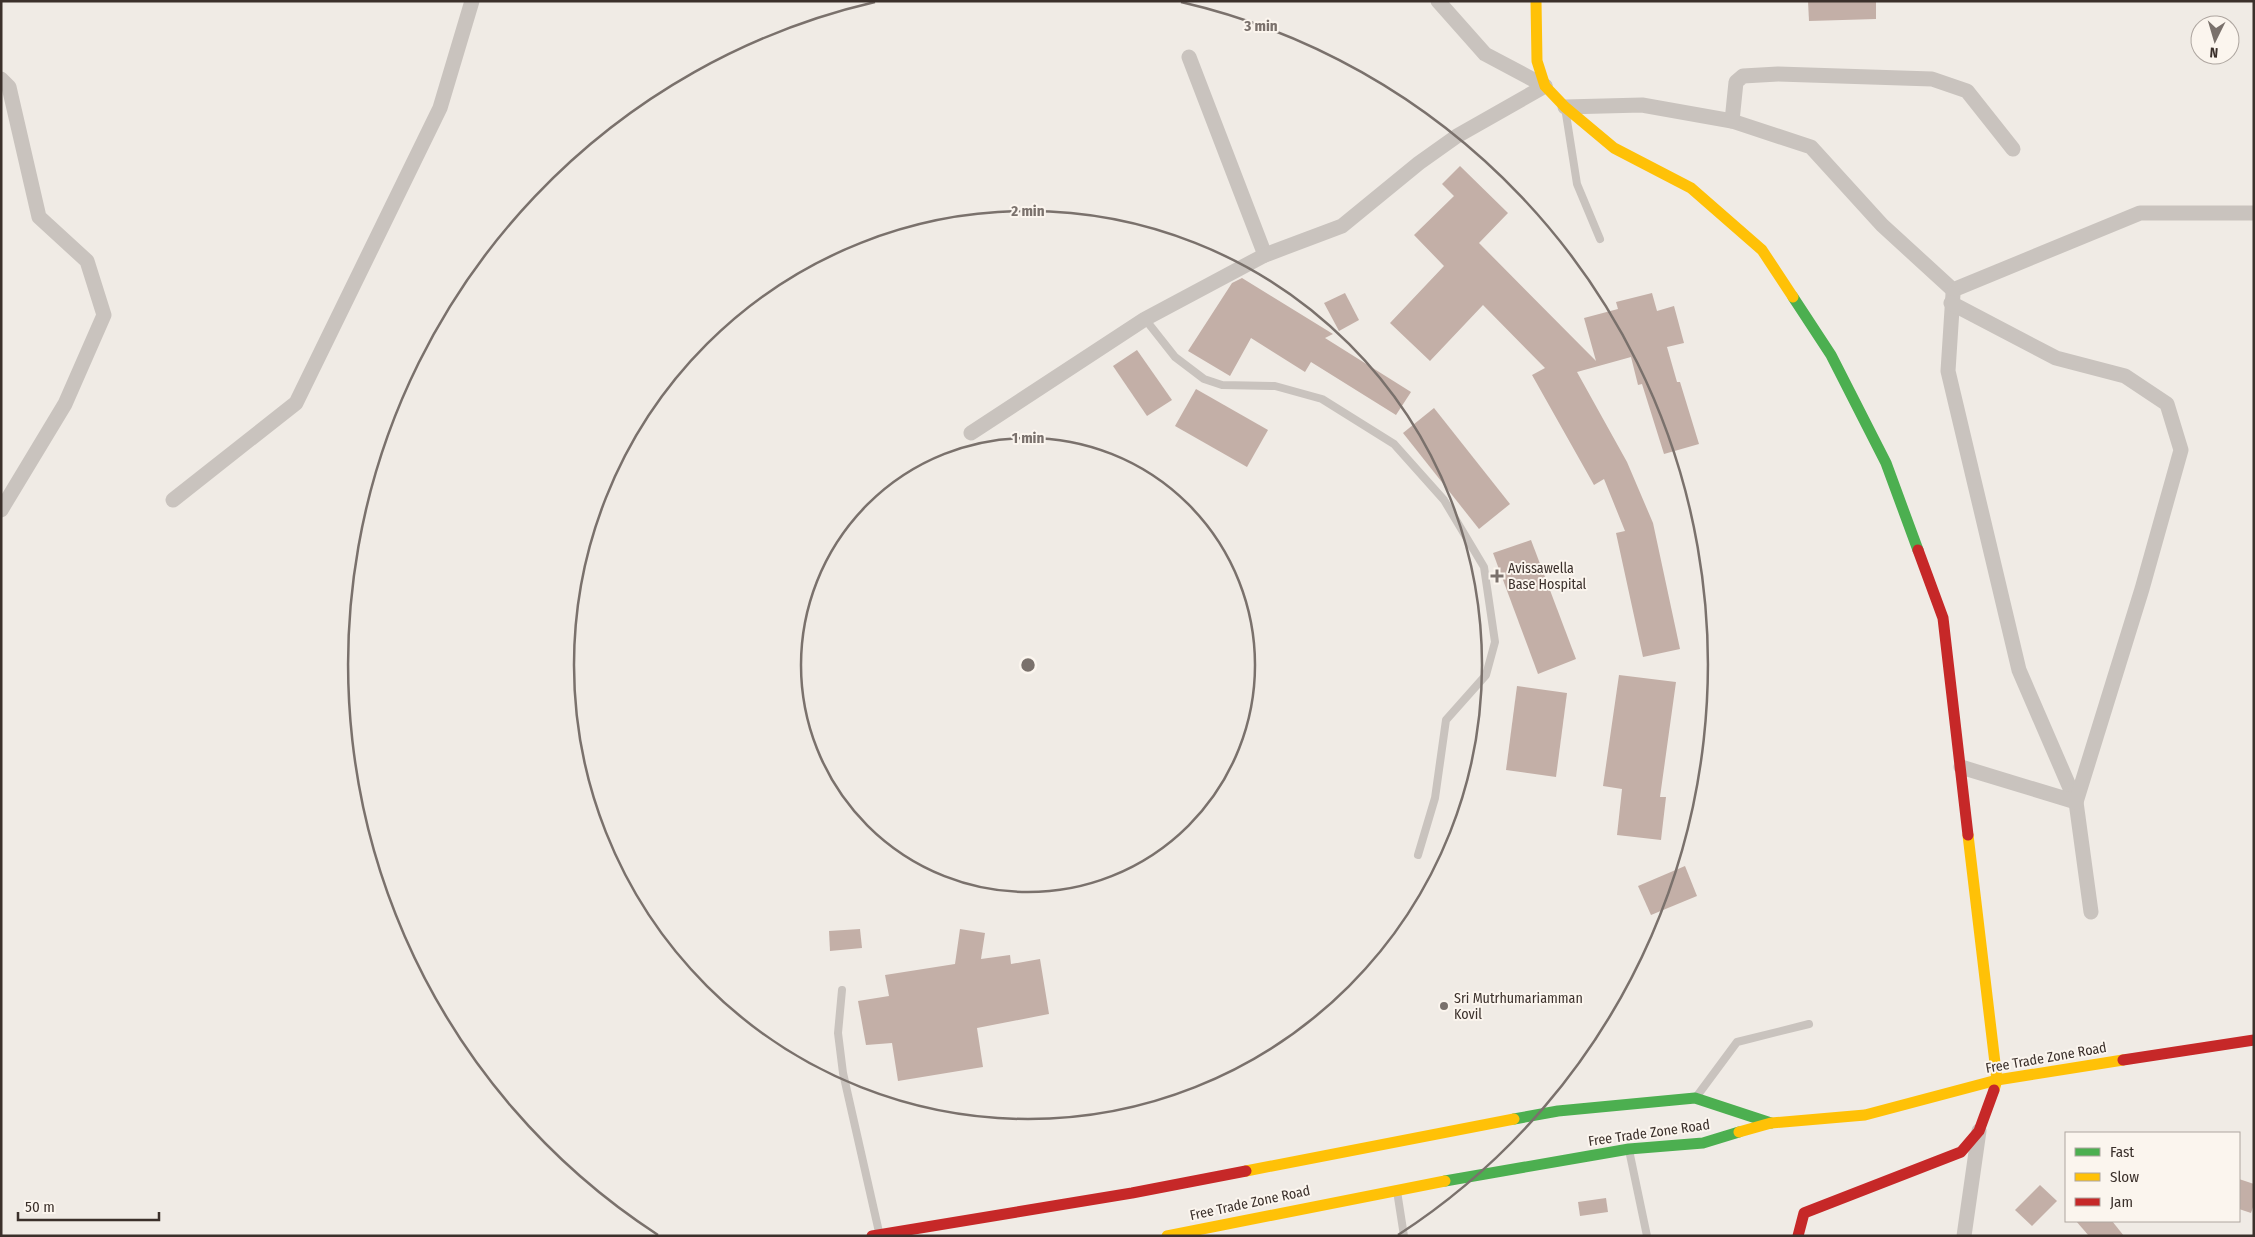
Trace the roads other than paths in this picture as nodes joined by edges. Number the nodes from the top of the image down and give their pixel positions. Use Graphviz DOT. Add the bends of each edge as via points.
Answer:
graph roads {
  1 [pos="472,1"];
  2 [pos="1438,1"];
  3 [pos="1536,1"];
  4 [pos="1189,57"];
  5 [pos="1,80"];
  6 [pos="1545,86"];
  7 [pos="1564,107"];
  8 [pos="1732,121"];
  9 [pos="2013,150"];
  10 [pos="2254,212"];
  11 [pos="1600,239"];
  12 [pos="1266,255"];
  13 [pos="1952,296"];
  14 [pos="1145,319"];
  15 [pos="971,434"];
  16 [pos="173,500"];
  17 [pos="1,510"];
  18 [pos="1961,767"];
  19 [pos="2076,802"];
  20 [pos="1418,855"];
  21 [pos="2091,912"];
  22 [pos="842,990"];
  23 [pos="1809,1024"];
  24 [pos="2254,1040"];
  25 [pos="1997,1080"];
  26 [pos="1695,1098"];
  27 [pos="1771,1124"];
  28 [pos="1979,1131"];
  29 [pos="1629,1149"];
  30 [pos="1396,1189"];
  31 [pos="876,1235"];
  32 [pos="1167,1236"];
  33 [pos="1404,1236"];
  34 [pos="1647,1236"];
  35 [pos="1798,1236"];
  36 [pos="1964,1236"];
  1 -- 16 [label="street" via="440,108 296,403"];
  2 -- 6 [label="street" via="1485,54"];
  3 -- 6 [label="street" via="1537,61"];
  4 -- 12 [label="street"];
  5 -- 17 [label="street" via="9,87 38,217 87,261 104,315 65,404"];
  6 -- 7 [label="street"];
  6 -- 12 [label="street" via="1457,136 1342,226"];
  7 -- 8 [label="street" via="1642,105"];
  7 -- 11 [label="lane" via="1577,184"];
  7 -- 18 [label="street" via="1614,148 1692,188 1762,250 1831,355 1886,464 1943,618"];
  8 -- 9 [label="street" via="1736,82 1743,76 1778,74 1932,79 1967,91"];
  8 -- 13 [label="street" via="1811,147 1882,226"];
  10 -- 13 [label="street" via="2140,213"];
  12 -- 14 [label="street"];
  13 -- 19 [label="street" via="1948,371 2018,670"];
  13 -- 19 [label="street" via="2056,358 2125,376 2167,404 2180,450 2142,589"];
  14 -- 15 [label="street"];
  14 -- 20 [label="lane" via="1175,357 1204,379 1222,385 1275,386 1322,399 1394,444 1444,500 1484,567 1495,642 1486,675 1446,720 1435,798"];
  18 -- 19 [label="street"];
  18 -- 25 [label="street"];
  19 -- 21 [label="street"];
  22 -- 31 [label="lane" via="838,1033 843,1073"];
  23 -- 26 [label="lane" via="1738,1042"];
  24 -- 25 [label="street, Free Trade Zone Road"];
  25 -- 27 [label="street, Free Trade Zone Road" via="1865,1115"];
  25 -- 28 [label="street"];
  26 -- 27 [label="street"];
  26 -- 31 [label="street" via="1558,1111 1132,1193"];
  27 -- 29 [label="street, Free Trade Zone Road" via="1703,1143"];
  28 -- 35 [label="street" via="1961,1152 1804,1213"];
  28 -- 36 [label="street"];
  29 -- 30 [label="street, Free Trade Zone Road"];
  29 -- 34 [label="lane"];
  30 -- 32 [label="street, Free Trade Zone Road"];
  30 -- 33 [label="lane"];
}
